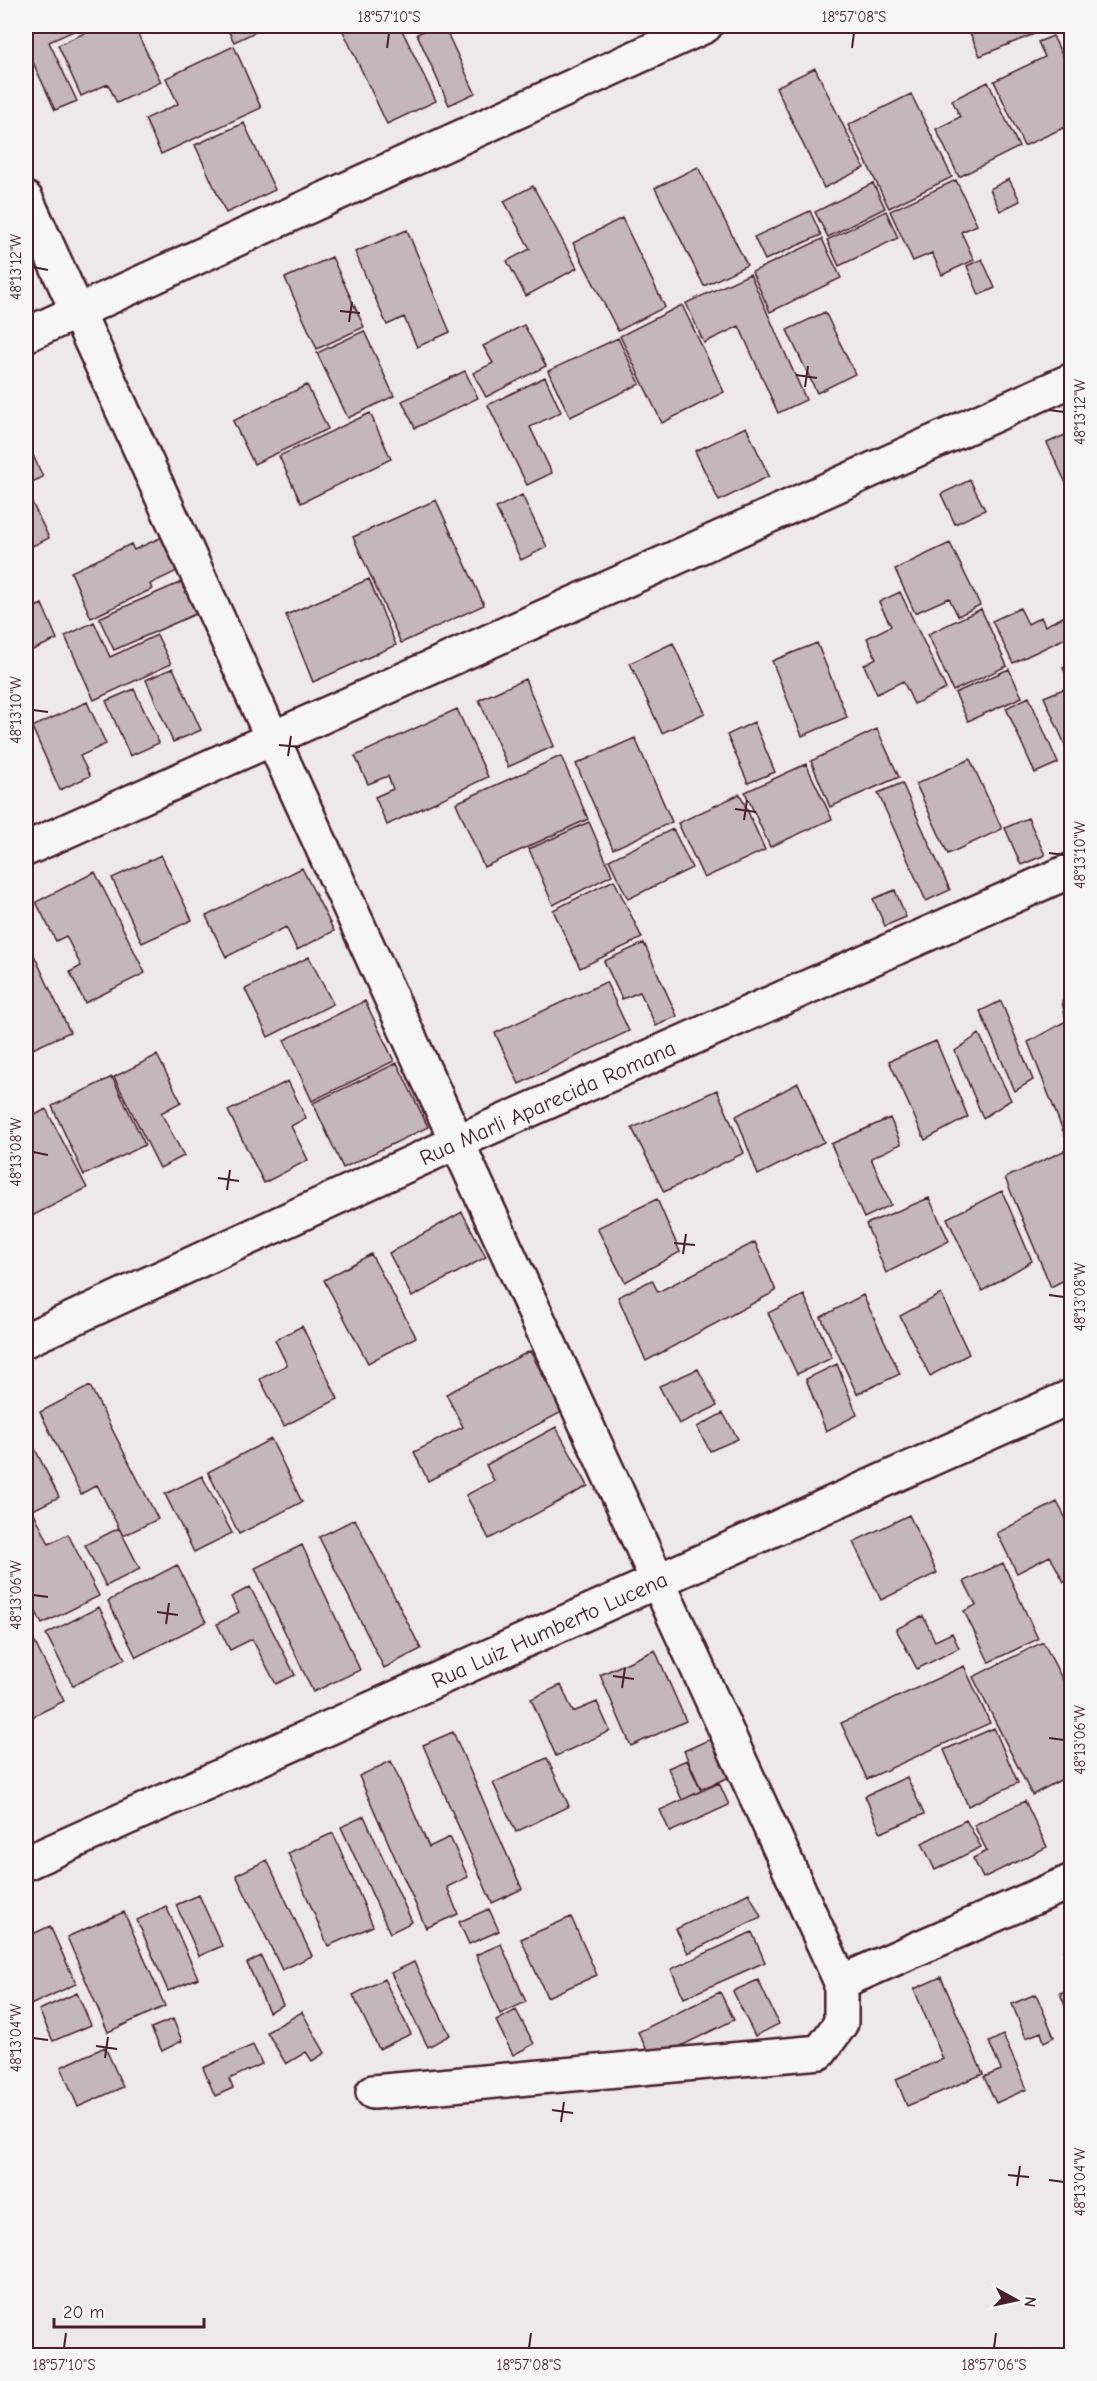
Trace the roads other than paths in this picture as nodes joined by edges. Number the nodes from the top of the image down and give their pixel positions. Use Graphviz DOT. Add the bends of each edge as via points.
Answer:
graph roads {
  1 [pos="705,26"];
  2 [pos="26,199"];
  3 [pos="77,312"];
  4 [pos="26,335"];
  5 [pos="1071,380"];
  6 [pos="272,738"];
  7 [pos="26,849"];
  8 [pos="1071,870"];
  9 [pos="457,1142"];
  10 [pos="26,1340"];
  11 [pos="1071,1396"];
  12 [pos="658,1580"];
  13 [pos="26,1863"];
  14 [pos="1071,1881"];
  15 [pos="841,1982"];
  16 [pos="373,2092"];
  1 -- 3 [label="street"];
  2 -- 3 [label="street"];
  3 -- 4 [label="street"];
  3 -- 6 [label="street"];
  5 -- 6 [label="street"];
  6 -- 7 [label="street"];
  6 -- 9 [label="street"];
  8 -- 9 [label="street, Rua Marli Aparecida Romana"];
  9 -- 10 [label="street, Rua Marli Aparecida Romana"];
  9 -- 12 [label="street"];
  11 -- 12 [label="street, Rua Luiz Humberto Lucena"];
  12 -- 13 [label="street, Rua Luiz Humberto Lucena"];
  12 -- 15 [label="street"];
  14 -- 15 [label="street"];
  15 -- 16 [label="street" via="841,2024 820,2052"];
}
